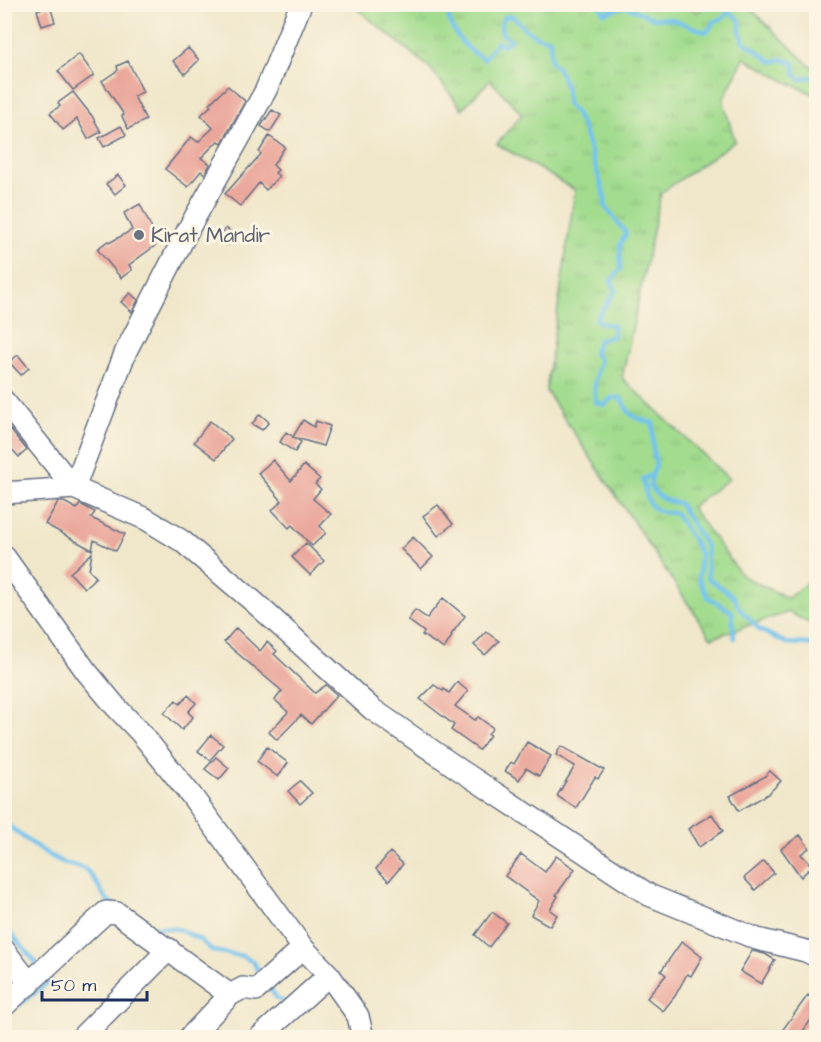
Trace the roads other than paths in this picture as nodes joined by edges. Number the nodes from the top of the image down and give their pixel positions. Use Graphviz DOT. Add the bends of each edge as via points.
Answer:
graph roads {
  1 [pos="301,4"];
  2 [pos="4,401"];
  3 [pos="74,488"];
  4 [pos="4,493"];
  5 [pos="4,556"];
  6 [pos="303,948"];
  7 [pos="4,950"];
  8 [pos="169,950"];
  9 [pos="816,956"];
  10 [pos="329,975"];
  11 [pos="30,984"];
  12 [pos="230,995"];
  13 [pos="4,1006"];
  14 [pos="81,1038"];
  15 [pos="189,1038"];
  16 [pos="259,1038"];
  17 [pos="363,1038"];
  1 -- 3 [label="street" via="266,90 126,351"];
  2 -- 3 [label="street"];
  3 -- 4 [label="street"];
  3 -- 9 [label="street" via="146,519 182,541 372,709 649,895 757,939"];
  5 -- 6 [label="street" via="86,671 191,795"];
  6 -- 10 [label="street"];
  6 -- 12 [label="street" via="256,990 243,988"];
  7 -- 11 [label="street"];
  8 -- 11 [label="street" via="117,913 106,912"];
  8 -- 12 [label="street"];
  8 -- 14 [label="street"];
  10 -- 16 [label="street"];
  10 -- 17 [label="street" via="358,1016"];
  11 -- 13 [label="street"];
  12 -- 15 [label="street"];
}
